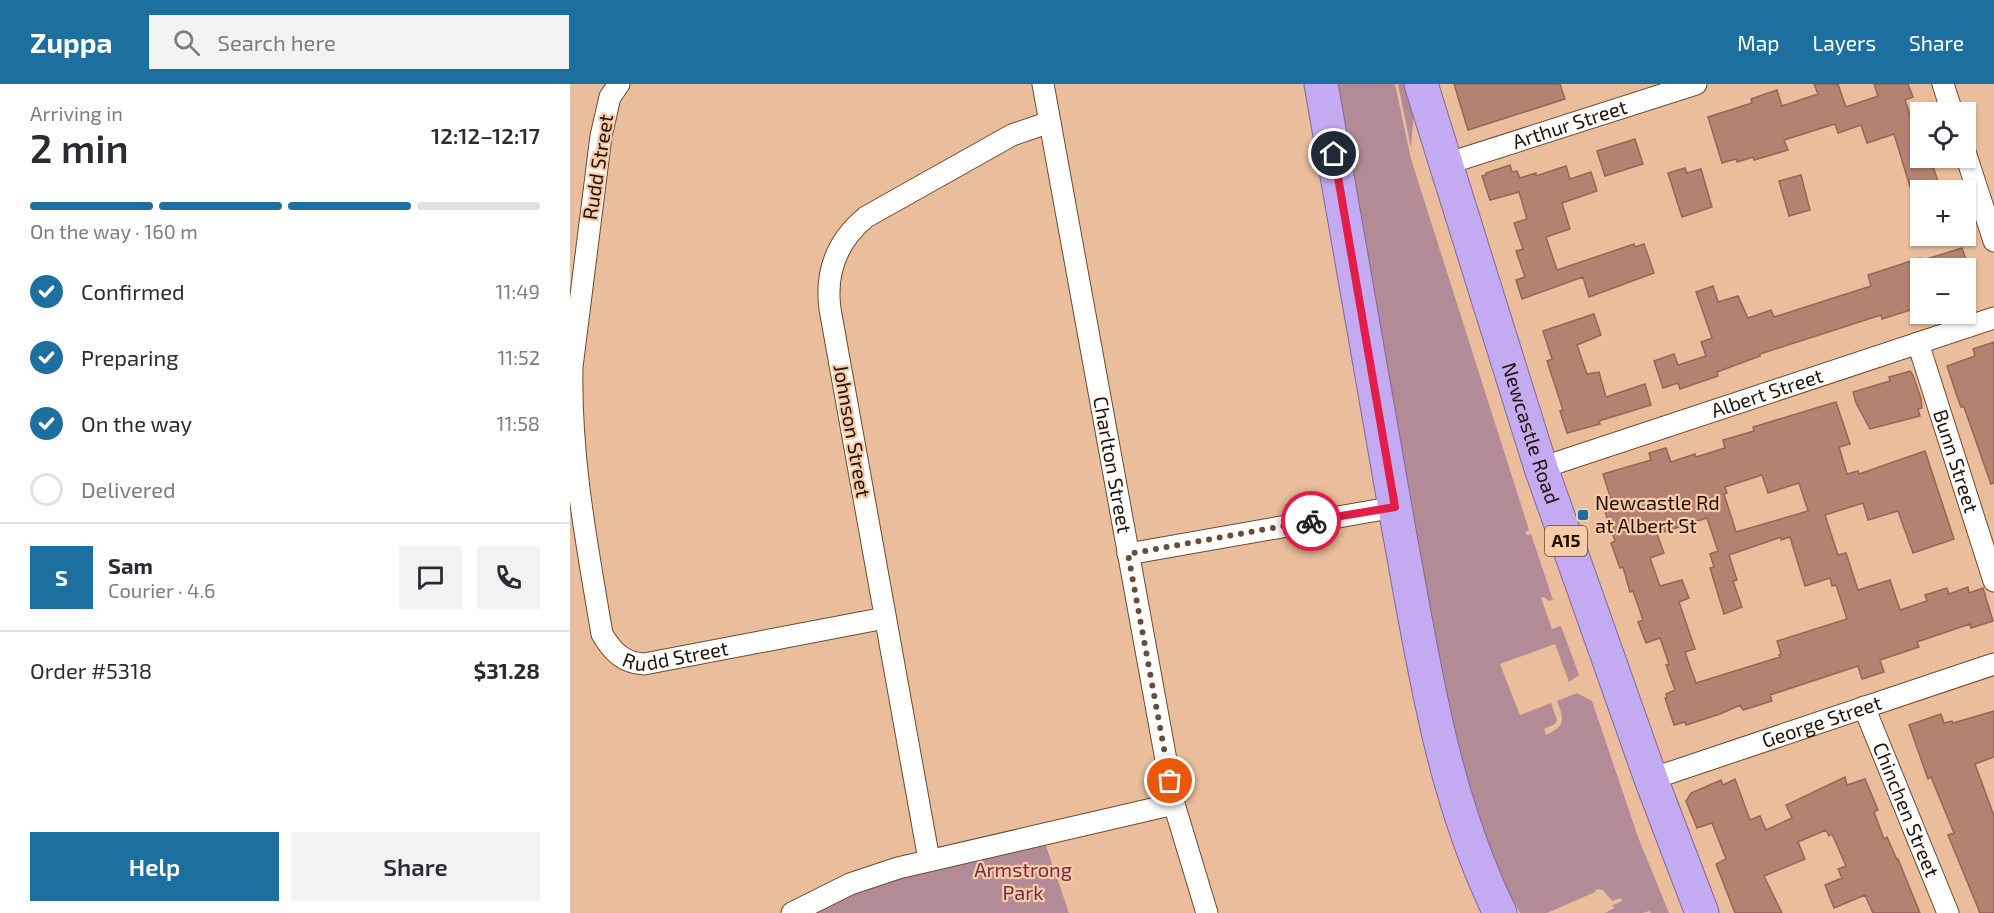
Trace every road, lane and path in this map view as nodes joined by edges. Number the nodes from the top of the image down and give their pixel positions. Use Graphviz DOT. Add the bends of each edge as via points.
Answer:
graph roads {
  1 [pos="619,84"];
  2 [pos="1044,84"];
  3 [pos="1321,84"];
  4 [pos="1420,84"];
  5 [pos="1696,84"];
  6 [pos="1943,84"];
  7 [pos="1949,102"];
  8 [pos="1050,122"];
  9 [pos="1446,164"];
  10 [pos="1970,168"];
  11 [pos="1994,241"];
  12 [pos="1994,318"];
  13 [pos="1918,343"];
  14 [pos="1541,468"];
  15 [pos="1395,507"];
  16 [pos="1128,554"];
  17 [pos="1994,581"];
  18 [pos="885,618"];
  19 [pos="1994,664"];
  20 [pos="1864,707"];
  21 [pos="1651,779"];
  22 [pos="1174,804"];
  23 [pos="929,860"];
  24 [pos="792,913"];
  25 [pos="1207,913"];
  26 [pos="1500,913"];
  27 [pos="1702,913"];
  28 [pos="1948,913"];
  1 -- 18 [label="street, Rudd Street" via="610,97 601,136 570,406 577,489 602,634 619,656 644,664"];
  2 -- 8 [label="street, Charlton Street"];
  3 -- 15 [label="highway"];
  4 -- 9 [label="highway, Newcastle Road / A15"];
  5 -- 9 [label="street, Arthur Street"];
  6 -- 7 [label="street"];
  8 -- 16 [label="street, Charlton Street"];
  8 -- 18 [label="street, Johnson Street" via="1012,135 866,217 845,238 832,264 828,286 830,309"];
  9 -- 14 [label="highway, Newcastle Road / A15"];
  10 -- 11 [label="street"];
  12 -- 13 [label="street, Albert Street"];
  13 -- 14 [label="street, Albert Street"];
  13 -- 17 [label="street, Bunn Street"];
  14 -- 21 [label="highway, Newcastle Road / A15"];
  15 -- 16 [label="street"];
  15 -- 26 [label="highway" via="1440,746 1462,821"];
  16 -- 22 [label="street, Charlton Street"];
  18 -- 23 [label="street, Johnson Street"];
  19 -- 20 [label="street, George Street"];
  20 -- 21 [label="street, George Street"];
  20 -- 28 [label="street, Chinchen Street"];
  21 -- 27 [label="highway, Newcastle Road / A15"];
  22 -- 23 [label="street"];
  22 -- 25 [label="street, Charlton Street"];
  23 -- 24 [label="street" via="872,876"];
}
